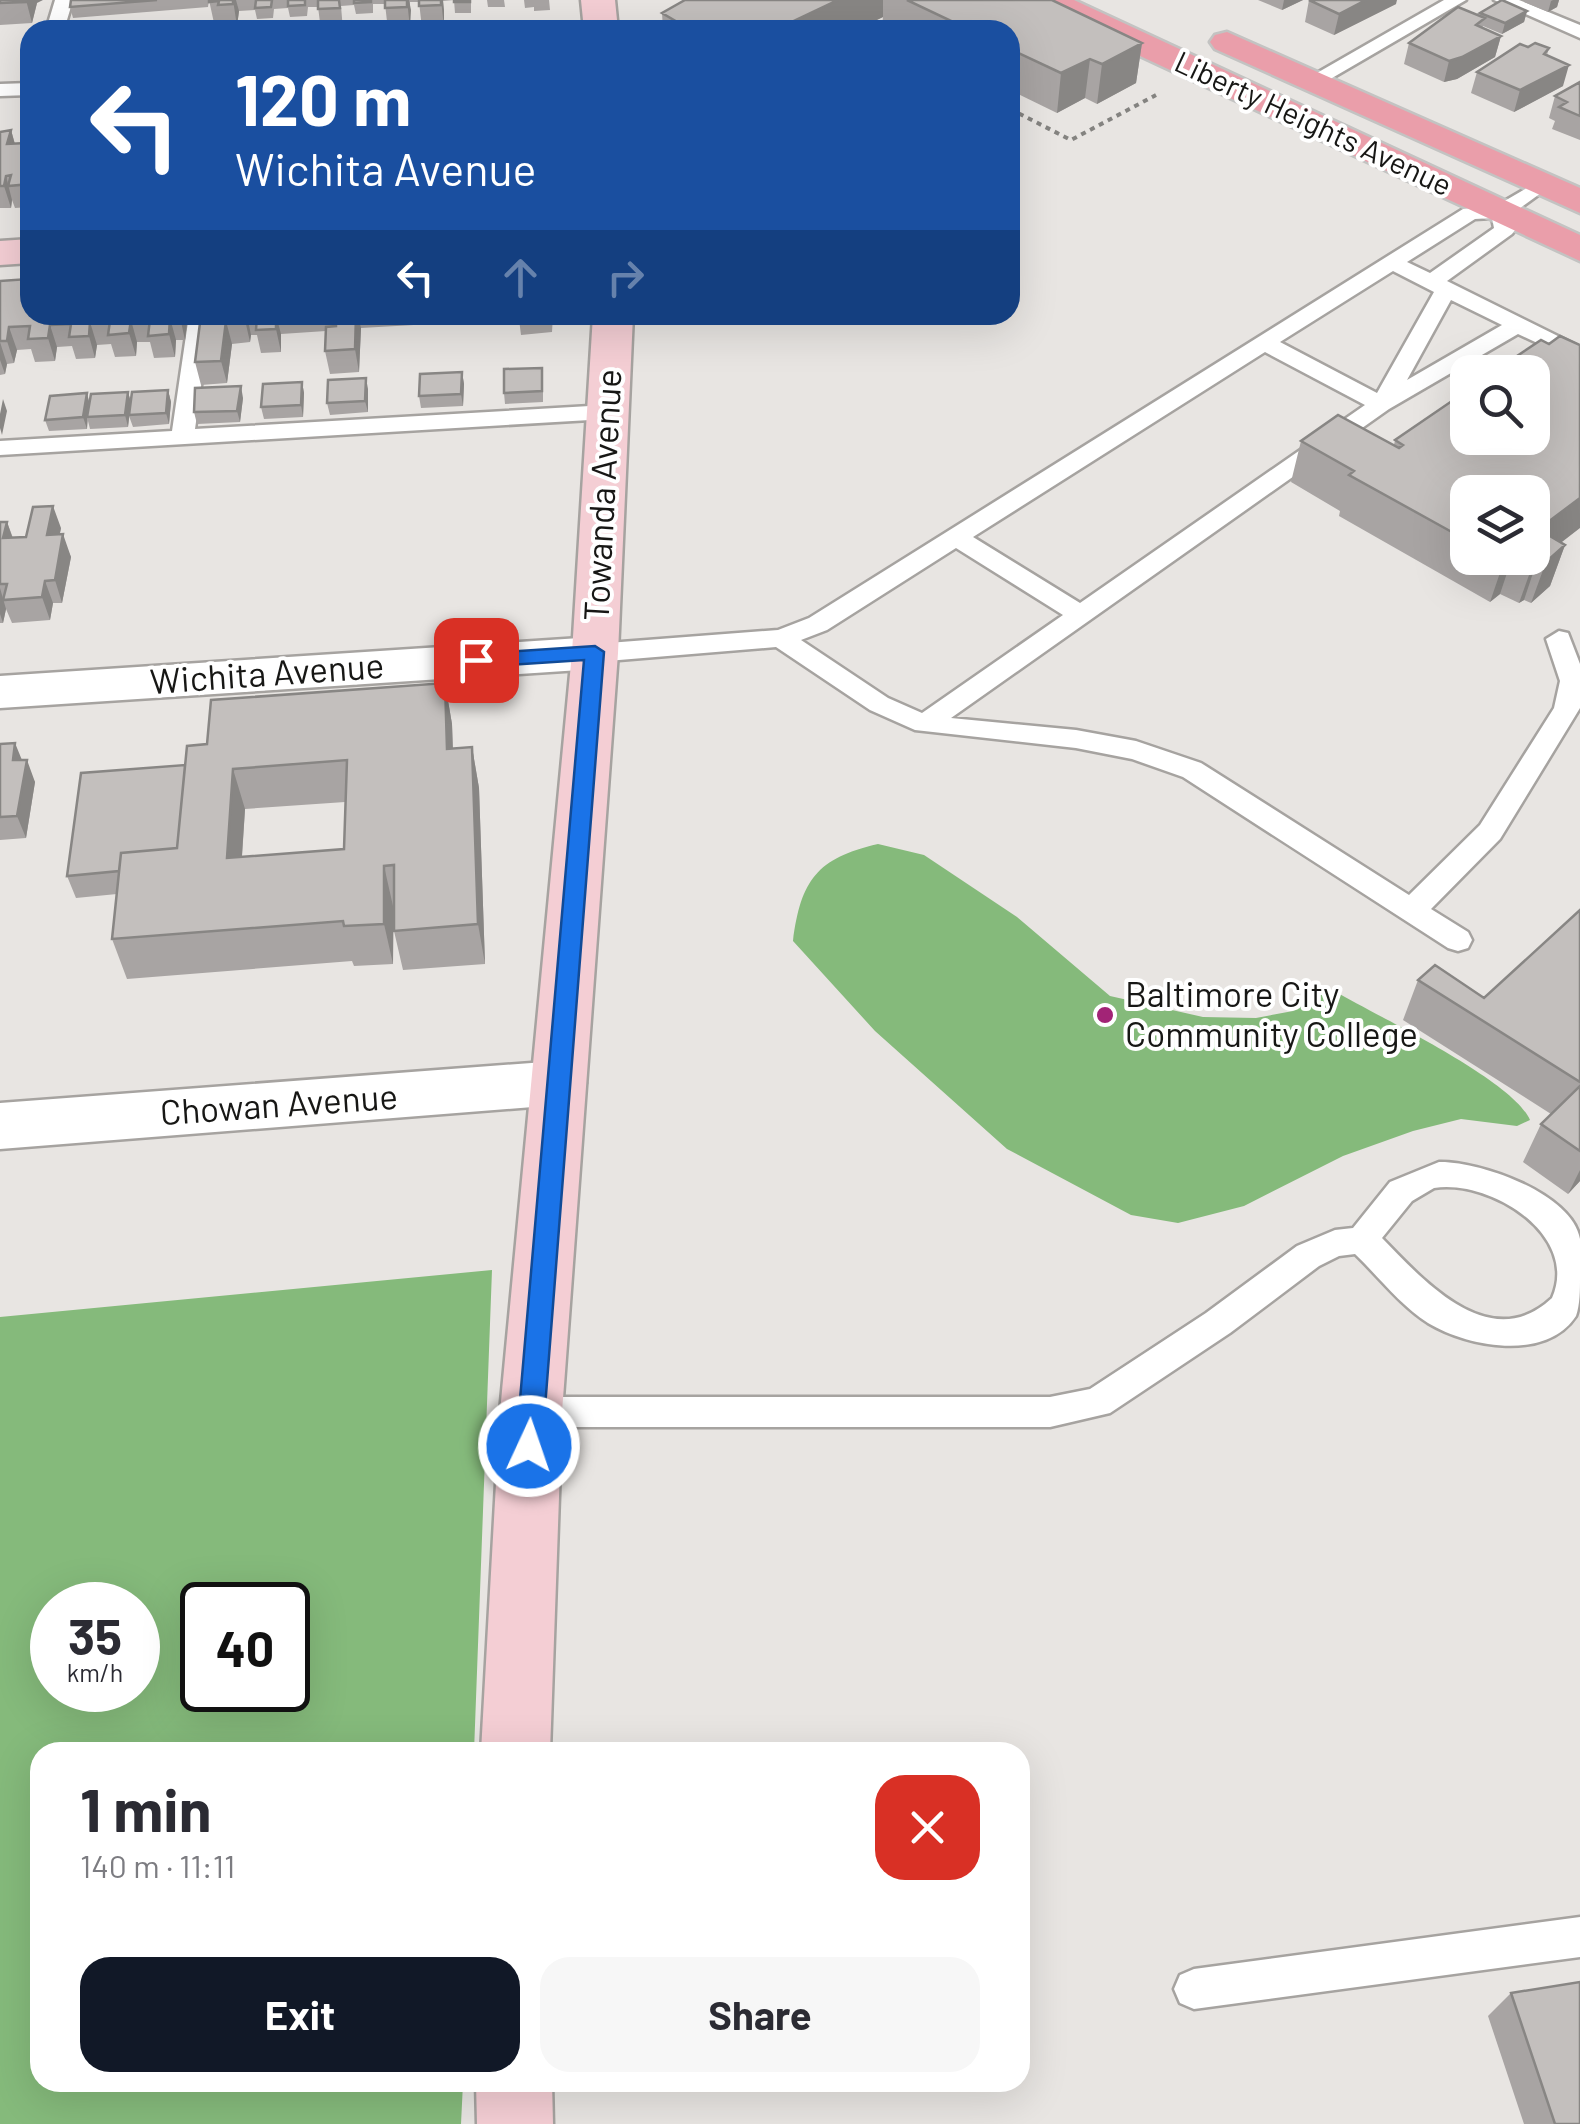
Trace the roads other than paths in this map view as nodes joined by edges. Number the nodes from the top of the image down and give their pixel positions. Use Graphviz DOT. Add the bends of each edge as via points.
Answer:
graph roads {
  1 [pos="1047,0"];
  2 [pos="1457,0"];
  3 [pos="1503,0"];
  4 [pos="1187,24"];
  5 [pos="1580,32"];
  6 [pos="1312,81"];
  7 [pos="1542,185"];
  8 [pos="1580,202"];
  9 [pos="1500,212"];
  10 [pos="1580,248"];
  11 [pos="1391,262"];
  12 [pos="1439,286"];
  13 [pos="199,325"];
  14 [pos="612,325"];
  15 [pos="1518,325"];
  16 [pos="1264,342"];
  17 [pos="1580,356"];
  18 [pos="1382,404"];
  19 [pos="607,412"];
  20 [pos="184,436"];
  21 [pos="0,448"];
  22 [pos="957,538"];
  23 [pos="1081,615"];
  24 [pos="781,638"];
  25 [pos="1559,638"];
  26 [pos="595,652"];
  27 [pos="0,692"];
  28 [pos="924,724"];
  29 [pos="1412,910"];
  30 [pos="1458,940"];
  31 [pos="558,1082"];
  32 [pos="0,1126"];
  33 [pos="1362,1240"];
  34 [pos="530,1412"];
  35 [pos="515,1742"];
  36 [pos="1580,1937"];
  37 [pos="1194,1990"];
  38 [pos="514,2092"];
  39 [pos="515,2124"];
  1 -- 9 [label="main road, Liberty Heights Avenue"];
  2 -- 6 [label="lane"];
  3 -- 5 [label="lane"];
  4 -- 6 [label="main road, Liberty Heights Avenue"];
  6 -- 7 [label="main road, Liberty Heights Avenue"];
  7 -- 8 [label="main road, Liberty Heights Avenue"];
  7 -- 9 [label="lane"];
  9 -- 10 [label="main road, Liberty Heights Avenue"];
  9 -- 11 [label="lane" via="1470,213"];
  9 -- 12 [label="lane" via="1506,230"];
  11 -- 12 [label="lane"];
  11 -- 16 [label="lane"];
  12 -- 15 [label="lane"];
  12 -- 18 [label="lane"];
  13 -- 20 [label="lane"];
  14 -- 19 [label="street, Towanda Avenue"];
  15 -- 17 [label="lane"];
  15 -- 18 [label="lane"];
  16 -- 18 [label="lane"];
  16 -- 22 [label="lane"];
  18 -- 23 [label="lane"];
  19 -- 20 [label="lane"];
  19 -- 26 [label="street, Towanda Avenue"];
  20 -- 21 [label="lane"];
  22 -- 23 [label="lane"];
  22 -- 24 [label="lane" via="818,624"];
  23 -- 28 [label="lane"];
  24 -- 26 [label="lane"];
  24 -- 28 [label="lane" via="880,704"];
  25 -- 29 [label="lane" via="1573,681 1567,708 1490,832"];
  26 -- 27 [label="street, Wichita Avenue"];
  26 -- 31 [label="street, Towanda Avenue"];
  28 -- 29 [label="lane" via="1076,739 1192,770"];
  29 -- 30 [label="lane"];
  31 -- 32 [label="street, Chowan Avenue"];
  31 -- 34 [label="street, Towanda Avenue"];
  33 -- 33 [label="lane" via="1446,1317 1484,1329 1528,1332 1557,1319 1574,1294 1574,1259 1556,1228 1522,1196 1480,1180 1440,1174 1404,1188"];
  33 -- 34 [label="lane" via="1308,1256 1098,1402 1050,1412"];
  34 -- 35 [label="street, Towanda Avenue"];
  36 -- 37 [label="lane"];
  38 -- 39 [label="street"];
}
